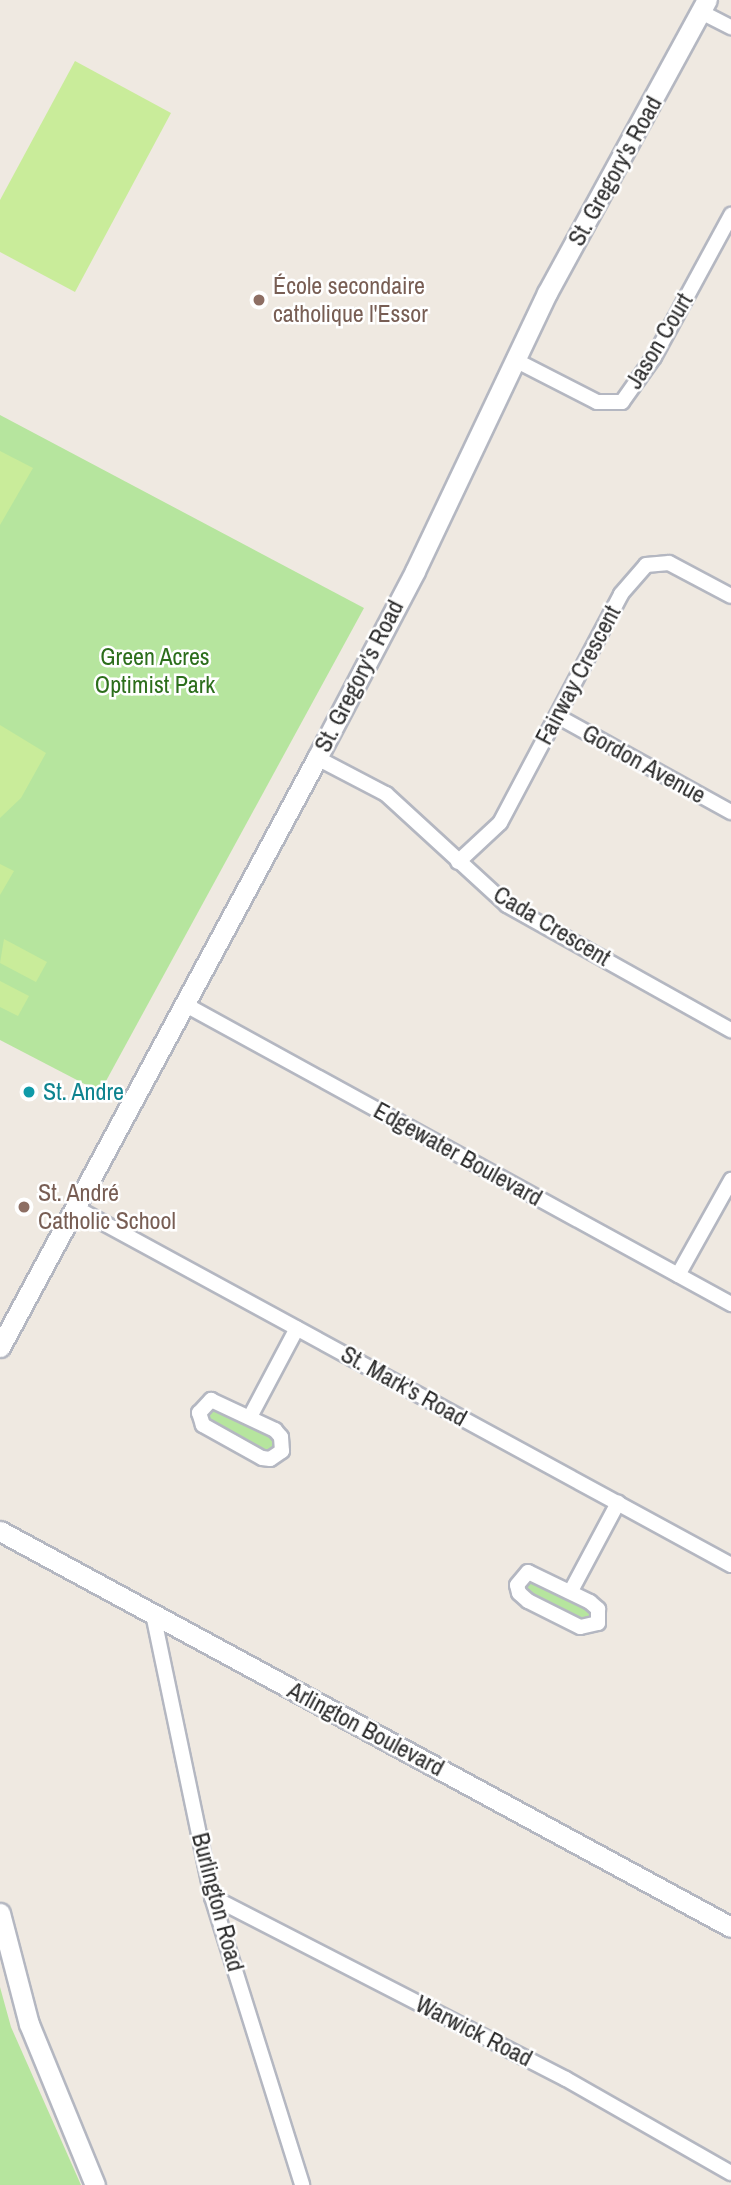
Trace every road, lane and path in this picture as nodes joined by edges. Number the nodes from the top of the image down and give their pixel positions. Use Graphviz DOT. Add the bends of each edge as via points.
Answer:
graph roads {
  1 [pos="704,6"];
  2 [pos="731,27"];
  3 [pos="731,215"];
  4 [pos="517,361"];
  5 [pos="731,596"];
  6 [pos="557,716"];
  7 [pos="317,758"];
  8 [pos="731,812"];
  9 [pos="458,862"];
  10 [pos="186,1005"];
  11 [pos="731,1030"];
  12 [pos="731,1180"];
  13 [pos="76,1208"];
  14 [pos="678,1275"];
  15 [pos="731,1304"];
  16 [pos="297,1328"];
  17 [pos="0,1347"];
  18 [pos="251,1415"];
  19 [pos="618,1503"];
  20 [pos="0,1531"];
  21 [pos="731,1565"];
  22 [pos="572,1589"];
  23 [pos="153,1614"];
  24 [pos="212,1897"];
  25 [pos="0,1913"];
  26 [pos="731,1927"];
  27 [pos="731,2173"];
  28 [pos="95,2185"];
  29 [pos="302,2185"];
  1 -- 2 [label="street"];
  1 -- 4 [label="street, St. Gregory's Road" via="547,293"];
  3 -- 4 [label="street, Jason Court" via="654,358 622,402 597,402"];
  4 -- 7 [label="street, St. Gregory's Road"];
  5 -- 6 [label="street, Fairway Crescent" via="669,563 646,565 621,594"];
  6 -- 8 [label="street, Gordon Avenue"];
  6 -- 9 [label="street, Fairway Crescent" via="499,823"];
  7 -- 9 [label="street, Cada Crescent" via="386,794"];
  7 -- 10 [label="street, St. Gregory's Road"];
  9 -- 11 [label="street, Cada Crescent" via="507,905"];
  10 -- 13 [label="street, St. Gregory's Road"];
  10 -- 14 [label="street, Edgewater Boulevard"];
  12 -- 14 [label="street"];
  13 -- 16 [label="street, St. Mark's Road"];
  13 -- 17 [label="street, St. Gregory's Road"];
  14 -- 15 [label="street, Edgewater Boulevard"];
  16 -- 18 [label="street"];
  16 -- 19 [label="street, St. Mark's Road"];
  18 -- 18 [label="street" via="211,1400 199,1413 209,1428 262,1458 276,1457 283,1444 281,1437"];
  19 -- 21 [label="street, St. Mark's Road"];
  19 -- 22 [label="street"];
  20 -- 23 [label="street, Arlington Boulevard"];
  22 -- 22 [label="street" via="528,1572 517,1585 528,1601 580,1627 592,1628 598,1623 598,1609"];
  23 -- 24 [label="street, Burlington Road"];
  23 -- 26 [label="street, Arlington Boulevard"];
  24 -- 27 [label="street, Warwick Road" via="566,2078"];
  24 -- 29 [label="street, Burlington Road"];
  25 -- 28 [label="street" via="30,2024"];
}
